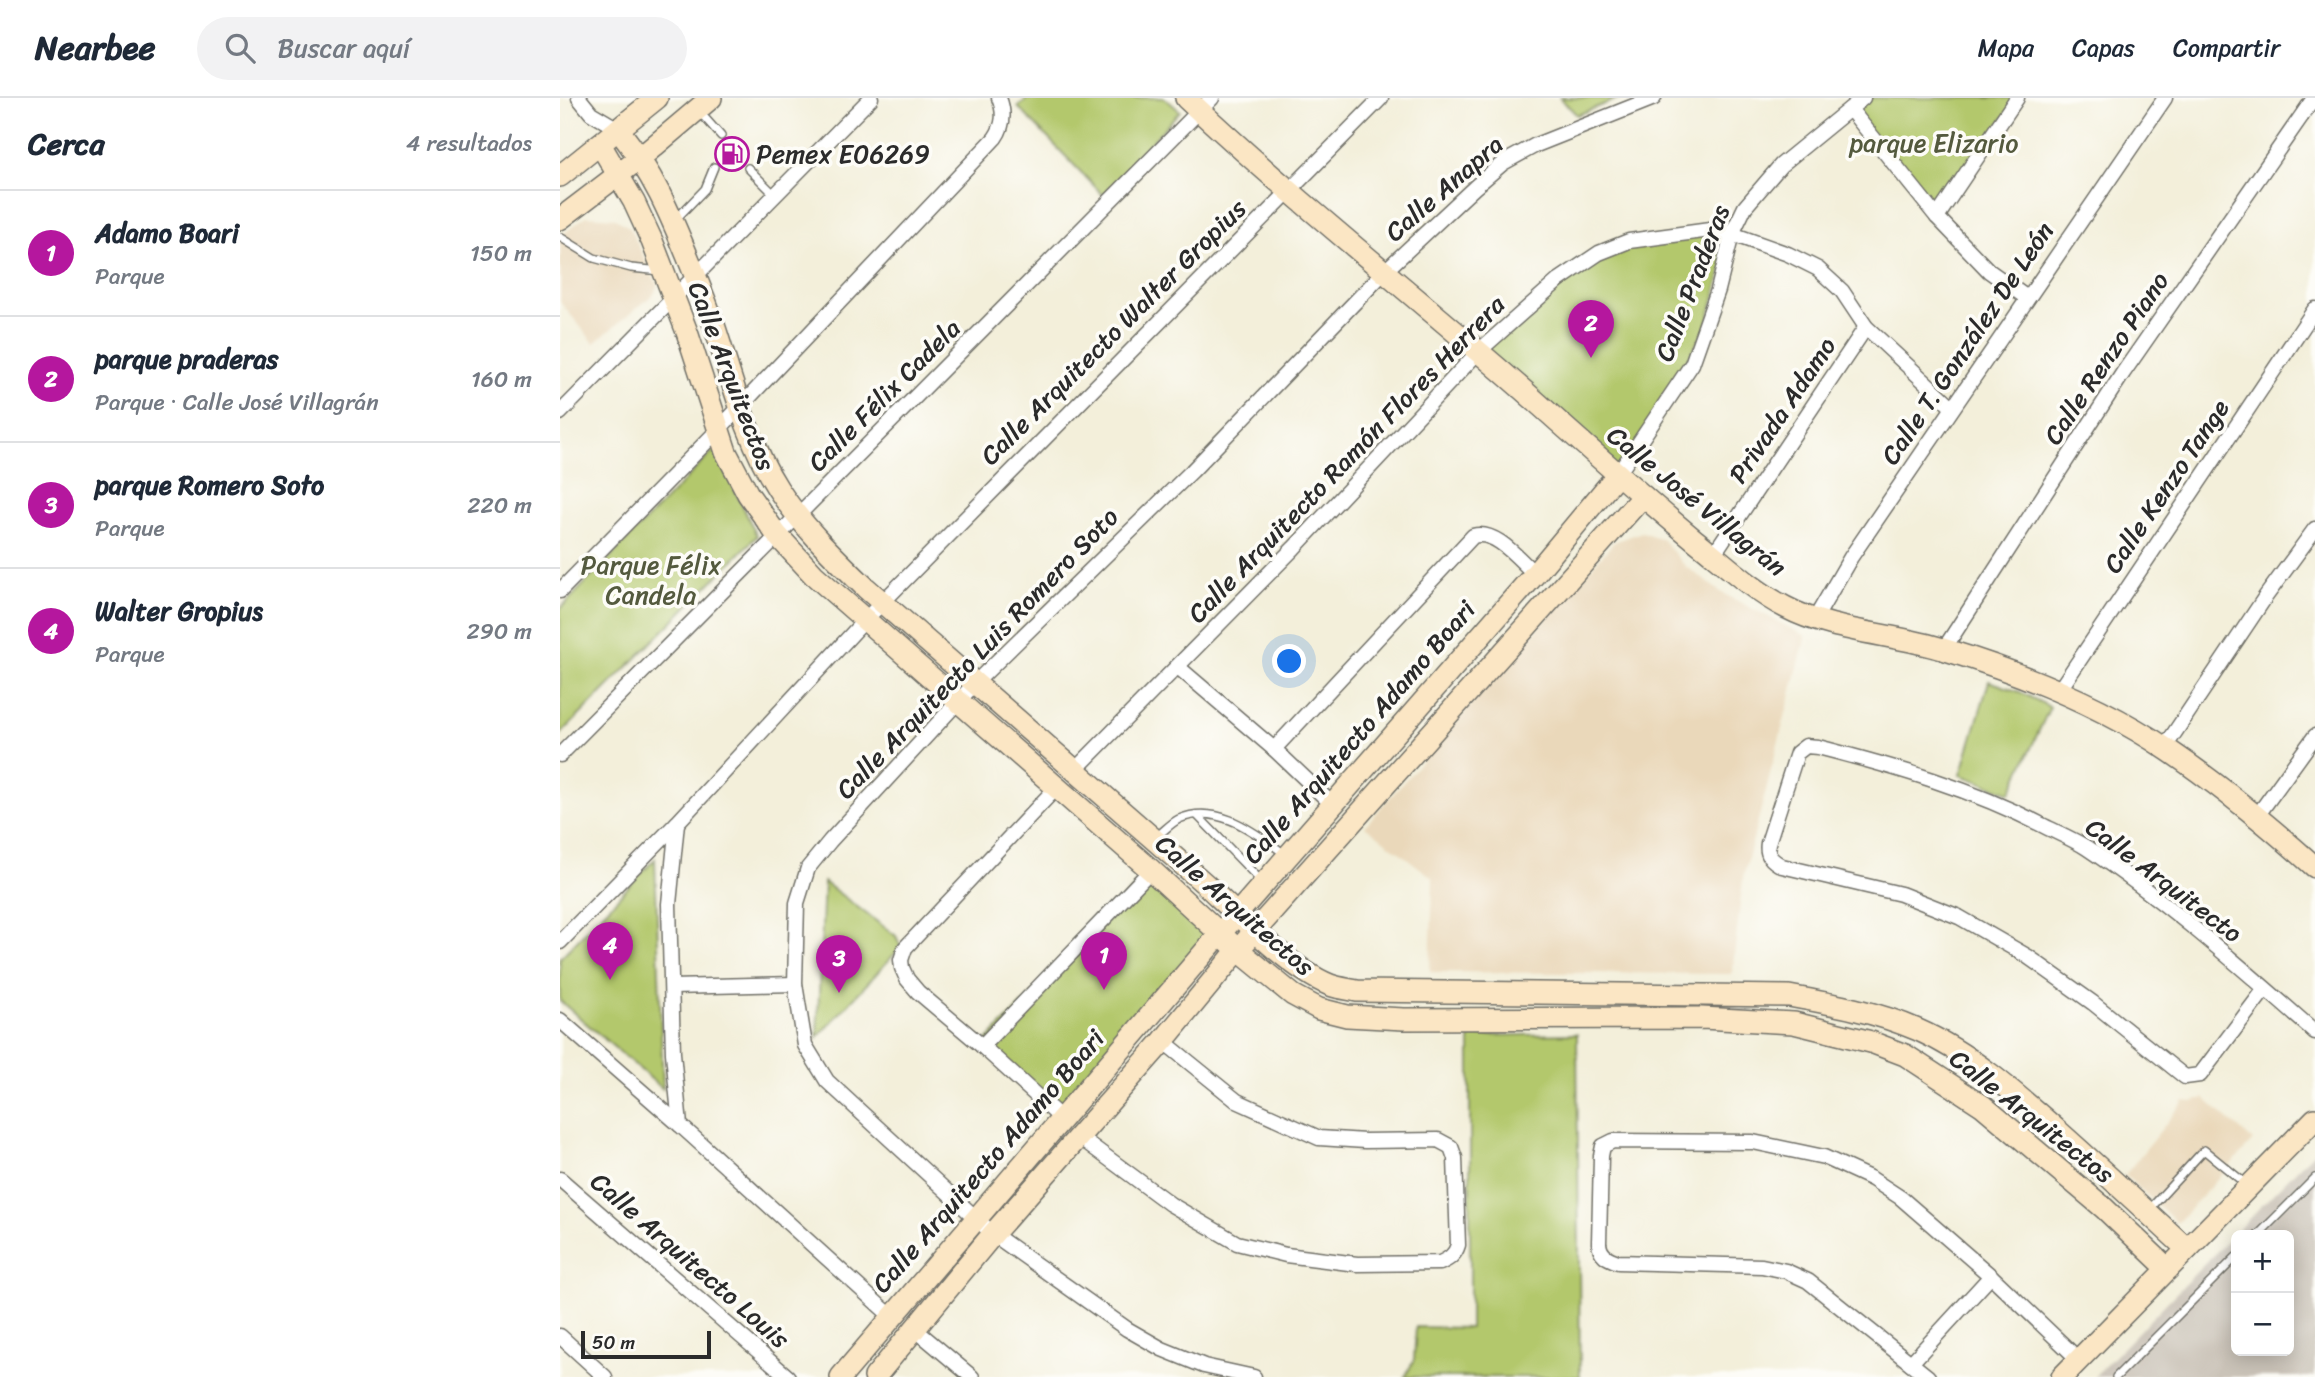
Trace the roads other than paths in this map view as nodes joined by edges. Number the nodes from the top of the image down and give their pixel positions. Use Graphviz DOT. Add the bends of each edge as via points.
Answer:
graph roads {
  1 [pos="579,98"];
  2 [pos="657,98"];
  3 [pos="871,98"];
  4 [pos="999,98"];
  5 [pos="1381,98"];
  6 [pos="1654,98"];
  7 [pos="1863,98"];
  8 [pos="2017,98"];
  9 [pos="2165,98"];
  10 [pos="2314,98"];
  11 [pos="1199,102"];
  12 [pos="704,104"];
  13 [pos="1850,109"];
  14 [pos="591,113"];
  15 [pos="618,129"];
  16 [pos="721,136"];
  17 [pos="600,144"];
  18 [pos="640,158"];
  19 [pos="714,167"];
  20 [pos="748,168"];
  21 [pos="618,174"];
  22 [pos="560,176"];
  23 [pos="1288,190"];
  24 [pos="775,196"];
  25 [pos="1937,217"];
  26 [pos="560,219"];
  27 [pos="673,221"];
  28 [pos="1732,234"];
  29 [pos="560,237"];
  30 [pos="662,271"];
  31 [pos="1385,271"];
  32 [pos="696,277"];
  33 [pos="673,298"];
  34 [pos="2027,298"];
  35 [pos="2315,309"];
  36 [pos="1866,327"];
  37 [pos="1479,351"];
  38 [pos="740,407"];
  39 [pos="1952,407"];
  40 [pos="560,413"];
  41 [pos="719,429"];
  42 [pos="1618,474"];
  43 [pos="1643,496"];
  44 [pos="797,516"];
  45 [pos="2315,529"];
  46 [pos="777,535"];
  47 [pos="1713,555"];
  48 [pos="1535,573"];
  49 [pos="560,591"];
  50 [pos="882,602"];
  51 [pos="1815,619"];
  52 [pos="865,620"];
  53 [pos="1944,649"];
  54 [pos="1178,667"];
  55 [pos="976,682"];
  56 [pos="2059,692"];
  57 [pos="957,701"];
  58 [pos="2315,736"];
  59 [pos="2165,747"];
  60 [pos="1274,749"];
  61 [pos="560,755"];
  62 [pos="1075,770"];
  63 [pos="1057,787"];
  64 [pos="1333,805"];
  65 [pos="1197,814"];
  66 [pos="2257,816"];
  67 [pos="677,823"];
  68 [pos="1153,839"];
  69 [pos="1288,856"];
  70 [pos="2315,867"];
  71 [pos="1151,870"];
  72 [pos="1263,883"];
  73 [pos="1237,914"];
  74 [pos="1256,932"];
  75 [pos="1220,933"];
  76 [pos="560,942"];
  77 [pos="1238,950"];
  78 [pos="795,984"];
  79 [pos="672,987"];
  80 [pos="2265,989"];
  81 [pos="1515,994"];
  82 [pos="1515,1019"];
  83 [pos="560,1020"];
  84 [pos="1920,1031"];
  85 [pos="2315,1032"];
  86 [pos="1163,1041"];
  87 [pos="982,1046"];
  88 [pos="1905,1055"];
  89 [pos="1062,1119"];
  90 [pos="2315,1119"];
  91 [pos="680,1125"];
  92 [pos="1078,1136"];
  93 [pos="2315,1178"];
  94 [pos="560,1179"];
  95 [pos="2249,1187"];
  96 [pos="2147,1212"];
  97 [pos="977,1219"];
  98 [pos="2263,1230"];
  99 [pos="993,1234"];
  100 [pos="2187,1250"];
  101 [pos="2231,1262"];
  102 [pos="2168,1269"];
  103 [pos="1991,1276"];
  104 [pos="891,1317"];
  105 [pos="916,1329"];
  106 [pos="560,1336"];
  107 [pos="2079,1360"];
  108 [pos="1911,1363"];
  109 [pos="605,1377"];
  110 [pos="788,1377"];
  111 [pos="841,1377"];
  112 [pos="874,1377"];
  113 [pos="972,1377"];
  114 [pos="1254,1377"];
  115 [pos="1928,1377"];
  116 [pos="2062,1377"];
  117 [pos="2116,1377"];
  1 -- 14 [label="street"];
  2 -- 15 [label="street"];
  3 -- 24 [label="street"];
  4 -- 38 [label="street" via="1003,119 995,138"];
  5 -- 23 [label="street, Calle Arquitecto Walter Gropius"];
  6 -- 31 [label="street, Calle Anapra" via="1503,163"];
  7 -- 13 [label="street, Calle Praderas"];
  8 -- 25 [label="street"];
  9 -- 34 [label="street, Calle T. González De León"];
  10 -- 53 [label="street, Calle Renzo Piano" via="2123,373"];
  11 -- 23 [label="street, Calle José Villagrán"];
  11 -- 44 [label="street, Calle Félix Cadela" via="990,324"];
  12 -- 16 [label="lane"];
  12 -- 18 [label="street"];
  13 -- 25 [label="street"];
  13 -- 28 [label="street, Calle Praderas" via="1781,165 1745,207"];
  14 -- 15 [label="street"];
  14 -- 17 [label="street"];
  15 -- 17 [label="street"];
  15 -- 18 [label="street, Calle Arquitectos"];
  17 -- 21 [label="street, Calle Arquitectos"];
  17 -- 22 [label="street"];
  18 -- 21 [label="street"];
  18 -- 27 [label="street, Calle Arquitectos"];
  19 -- 27 [label="lane" via="705,189"];
  20 -- 24 [label="lane"];
  21 -- 26 [label="street"];
  21 -- 30 [label="street, Calle Arquitectos" via="635,202"];
  23 -- 31 [label="street, Calle José Villagrán"];
  23 -- 50 [label="street, Calle Arquitecto Walter Gropius"];
  24 -- 32 [label="street"];
  25 -- 34 [label="street" via="1989,271"];
  27 -- 32 [label="street, Calle Arquitectos"];
  28 -- 36 [label="street, Calle Arquitecto Ramón Flores Herrera" via="1818,269 1842,291"];
  28 -- 37 [label="street, Calle Arquitecto Ramón Flores Herrera" via="1710,230 1662,235 1599,253 1559,280"];
  28 -- 42 [label="street, Calle Praderas" via="1692,364"];
  29 -- 30 [label="lane" via="594,258"];
  30 -- 33 [label="street, Calle Arquitectos"];
  31 -- 37 [label="street, Calle José Villagrán"];
  31 -- 55 [label="street, Calle Arquitecto Luis Romero Soto" via="1192,471"];
  32 -- 33 [label="street"];
  32 -- 38 [label="street, Calle Arquitectos"];
  33 -- 40 [label="street"];
  33 -- 41 [label="street, Calle Arquitectos"];
  34 -- 39 [label="street, Calle T. González De León"];
  35 -- 56 [label="street, Calle Kenzo Tange"];
  36 -- 39 [label="street, Calle Arquitecto Ramón Flores Herrera"];
  36 -- 47 [label="street, Privada Adamo"];
  37 -- 42 [label="street, Calle José Villagrán"];
  37 -- 54 [label="street, Calle Arquitecto Ramón Flores Herrera"];
  38 -- 41 [label="street"];
  38 -- 44 [label="street, Calle Arquitectos" via="776,486"];
  39 -- 51 [label="street, Calle T. González De León"];
  41 -- 46 [label="street, Calle Arquitectos" via="748,494"];
  41 -- 49 [label="street"];
  42 -- 43 [label="street, Calle José Villagrán"];
  42 -- 48 [label="street, Calle Arquitecto Adamo Boari"];
  43 -- 47 [label="street, Calle José Villagrán"];
  43 -- 74 [label="street, Calle Arquitecto Adamo Boari"];
  44 -- 46 [label="street, Calle Félix Cadela"];
  44 -- 50 [label="street, Calle Arquitectos"];
  45 -- 59 [label="street"];
  46 -- 52 [label="street, Calle Arquitectos"];
  46 -- 61 [label="street, Calle Félix Cadela"];
  47 -- 51 [label="street, Calle José Villagrán" via="1758,591"];
  48 -- 60 [label="street" via="1499,542 1480,534 1473,536"];
  48 -- 64 [label="street, Calle Arquitecto Adamo Boari"];
  50 -- 52 [label="street, Calle Arquitecto Walter Gropius"];
  50 -- 55 [label="street, Calle Arquitectos"];
  51 -- 53 [label="street, Calle José Villagrán"];
  52 -- 57 [label="street, Calle Arquitectos"];
  52 -- 67 [label="street"];
  53 -- 56 [label="street, Calle José Villagrán"];
  54 -- 60 [label="street"];
  54 -- 62 [label="street, Calle Arquitecto Ramón Flores Herrera"];
  55 -- 57 [label="street, Calle Arquitecto Luis Romero Soto"];
  55 -- 62 [label="street, Calle Arquitectos"];
  56 -- 59 [label="street, Calle José Villagrán"];
  57 -- 63 [label="street, Calle Arquitectos"];
  57 -- 78 [label="street, Calle Arquitecto Luis Romero Soto" via="808,868 797,903"];
  58 -- 66 [label="street"];
  59 -- 66 [label="street, Calle José Villagrán"];
  60 -- 64 [label="street"];
  62 -- 68 [label="street, Calle Arquitectos"];
  63 -- 71 [label="street, Calle Arquitectos"];
  63 -- 87 [label="street" via="905,948 901,960 907,979"];
  64 -- 69 [label="street, Calle Arquitecto Adamo Boari"];
  65 -- 68 [label="lane" via="1178,820"];
  65 -- 69 [label="lane" via="1244,824"];
  65 -- 72 [label="lane"];
  66 -- 70 [label="street, Calle José Villagrán"];
  67 -- 76 [label="street"];
  67 -- 79 [label="street" via="669,904"];
  68 -- 73 [label="street, Calle Arquitectos"];
  69 -- 72 [label="street, Calle Arquitecto Adamo Boari"];
  71 -- 75 [label="street, Calle Arquitectos"];
  71 -- 87 [label="street"];
  72 -- 73 [label="street, Calle Arquitecto Adamo Boari"];
  73 -- 74 [label="street, Calle Arquitectos"];
  73 -- 75 [label="street, Calle Arquitecto Adamo Boari"];
  74 -- 77 [label="street, Calle Arquitecto Adamo Boari"];
  74 -- 81 [label="street, Calle Arquitectos" via="1307,973 1331,985 1392,993"];
  75 -- 77 [label="street, Calle Arquitectos"];
  75 -- 89 [label="street, Calle Arquitecto Adamo Boari"];
  77 -- 82 [label="street, Calle Arquitectos" via="1293,995 1328,1012 1404,1019"];
  77 -- 86 [label="street, Calle Arquitecto Adamo Boari"];
  78 -- 79 [label="street"];
  78 -- 97 [label="street, Calle Arquitecto Luis Romero Soto" via="804,1045 827,1081"];
  79 -- 91 [label="street"];
  80 -- 80 [label="street, Calle Arquitecto" via="2181,918 2085,847 2002,805 1918,774 1818,747 1806,746 1794,758 1768,843 1769,857 1782,866 1901,894 1959,917 2027,956 2185,1077 2200,1075"];
  80 -- 85 [label="street, Calle Arquitecto"];
  81 -- 82 [label="street"];
  81 -- 84 [label="street, Calle Arquitectos" via="1789,996 1843,1006"];
  82 -- 88 [label="street, Calle Arquitectos" via="1702,1018 1794,1023"];
  83 -- 91 [label="street"];
  84 -- 88 [label="street"];
  84 -- 96 [label="street, Calle Arquitectos" via="1997,1080"];
  86 -- 92 [label="street, Calle Arquitecto Adamo Boari"];
  86 -- 92 [label="street" via="1237,1101 1319,1138 1438,1140 1451,1147 1458,1245 1450,1258 1419,1265 1357,1264 1237,1243 1170,1204"];
  87 -- 89 [label="street"];
  88 -- 102 [label="street, Calle Arquitectos" via="1983,1106"];
  89 -- 97 [label="street, Calle Arquitecto Adamo Boari"];
  90 -- 95 [label="street"];
  91 -- 104 [label="street"];
  92 -- 99 [label="street, Calle Arquitecto Adamo Boari"];
  93 -- 98 [label="lane"];
  94 -- 110 [label="street, Calle Arquitecto Louis"];
  95 -- 96 [label="lane" via="2204,1150"];
  95 -- 100 [label="street"];
  96 -- 100 [label="street, Calle Arquitectos"];
  97 -- 99 [label="street, Calle Arquitecto Luis Romero Soto"];
  97 -- 104 [label="street, Calle Arquitecto Adamo Boari"];
  99 -- 105 [label="street, Calle Arquitecto Adamo Boari"];
  99 -- 114 [label="street, Calle Arquitecto Luis Romero Soto" via="1162,1349 1203,1366"];
  100 -- 102 [label="street"];
  101 -- 117 [label="lane"];
  102 -- 107 [label="street"];
  103 -- 107 [label="street"];
  103 -- 108 [label="street"];
  103 -- 108 [label="street" via="1900,1198 1824,1157 1753,1142 1613,1141 1603,1146 1599,1242 1603,1255 1618,1262 1762,1266 1786,1271 1808,1281"];
  104 -- 111 [label="street, Calle Arquitecto Adamo Boari"];
  105 -- 112 [label="street, Calle Arquitecto Adamo Boari"];
  105 -- 113 [label="street"];
  106 -- 109 [label="street"];
  107 -- 116 [label="street"];
  108 -- 115 [label="street"];
}
